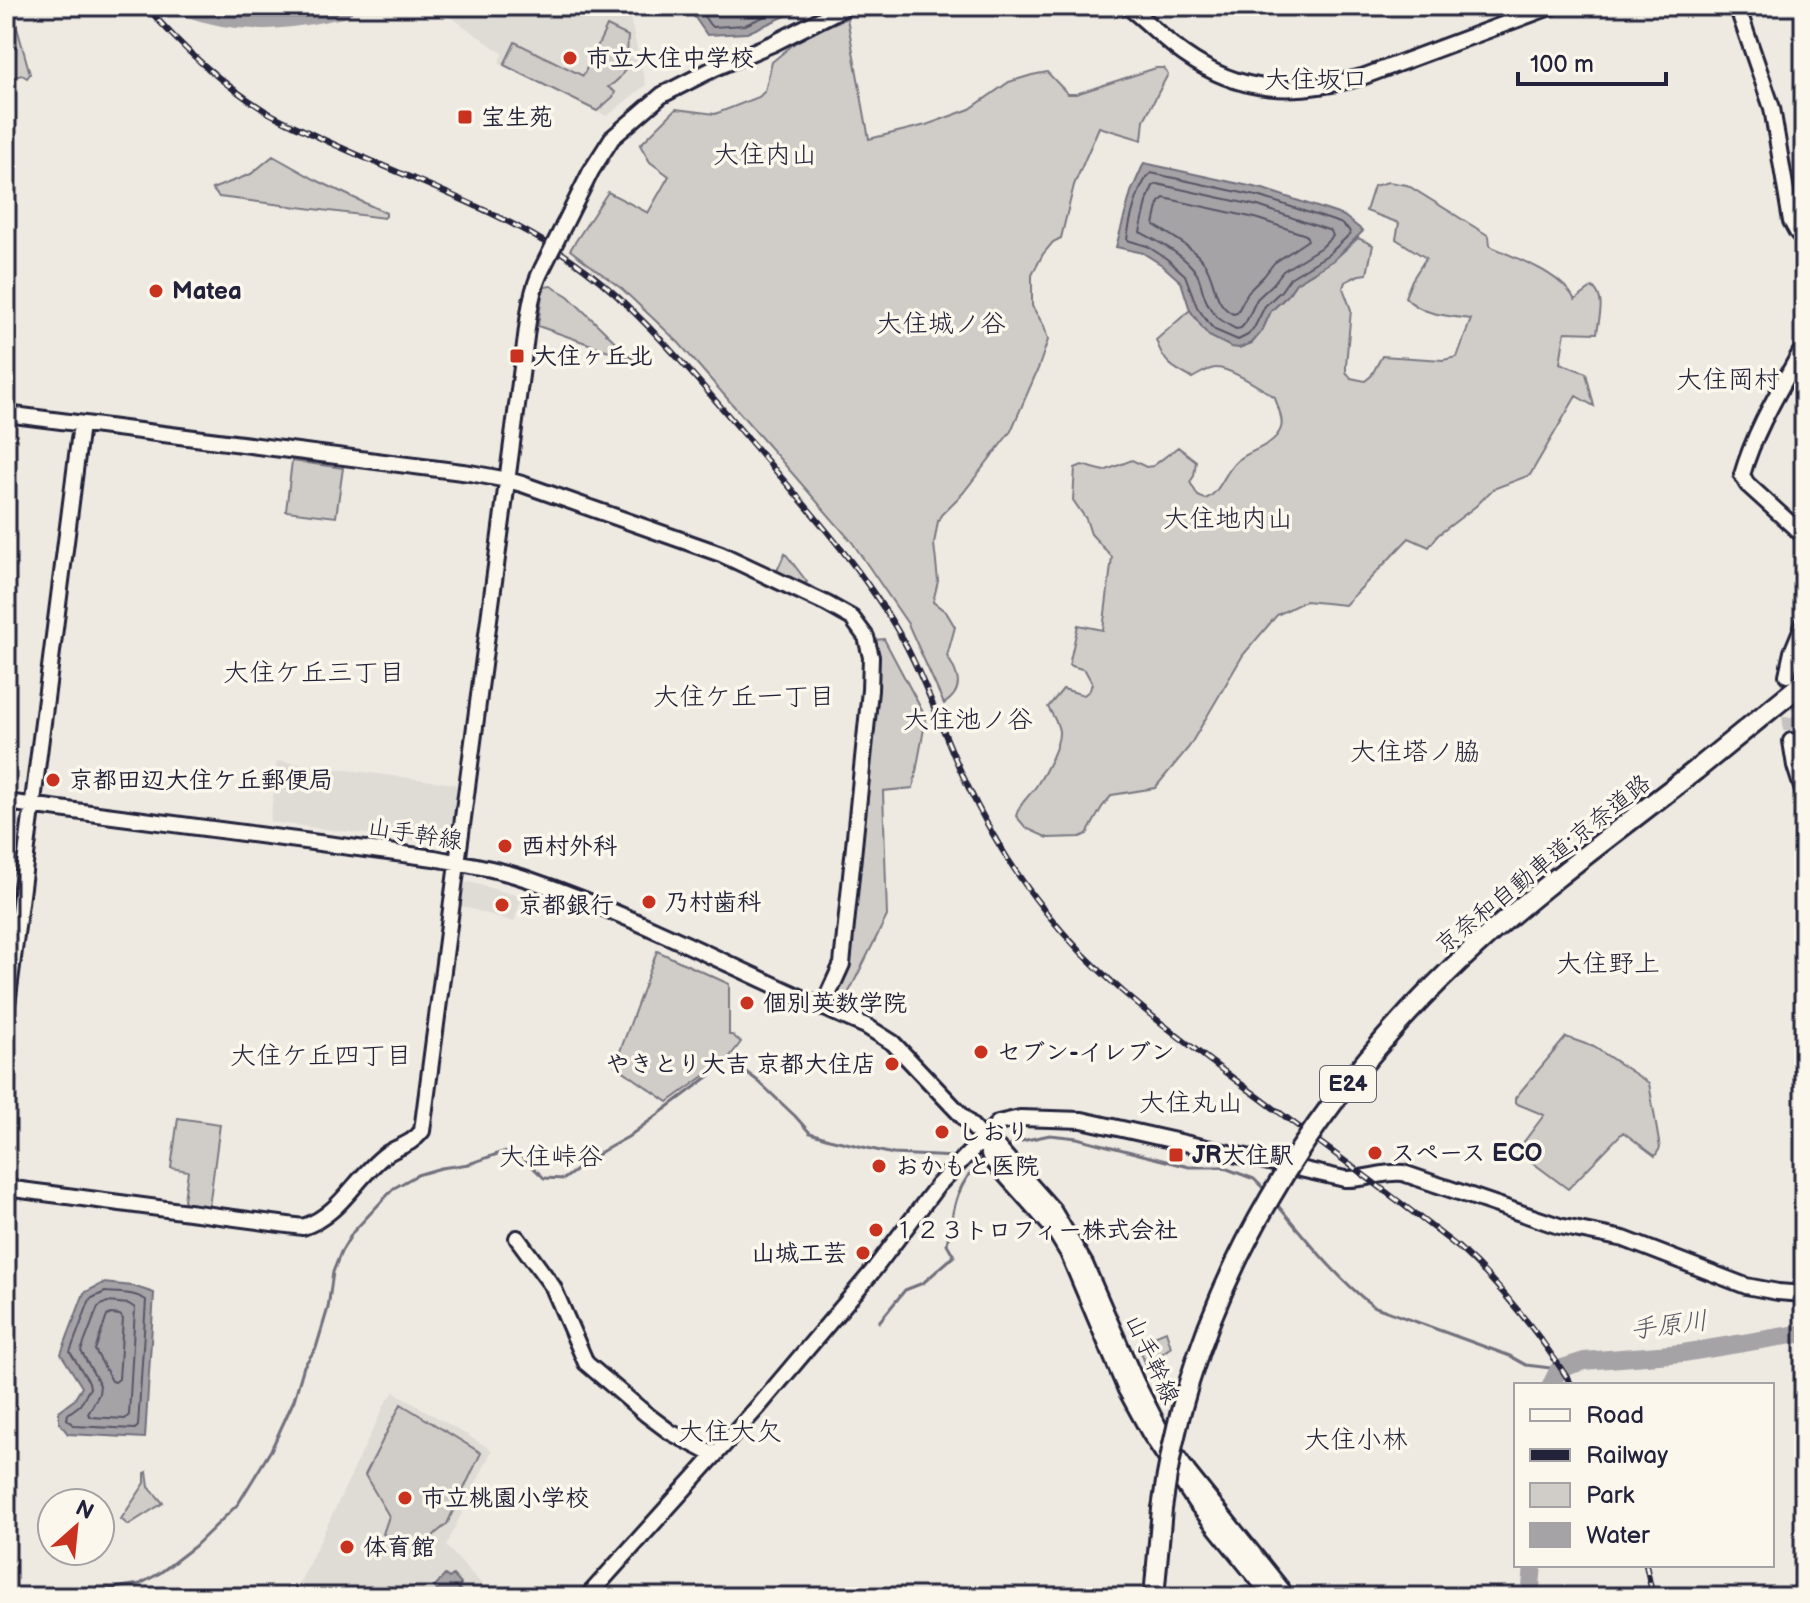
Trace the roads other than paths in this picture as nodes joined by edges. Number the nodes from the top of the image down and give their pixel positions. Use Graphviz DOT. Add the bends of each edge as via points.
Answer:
graph roads {
  1 [pos="847,6"];
  2 [pos="1127,6"];
  3 [pos="1553,6"];
  4 [pos="1737,6"];
  5 [pos="1804,240"];
  6 [pos="1804,346"];
  7 [pos="6,414"];
  8 [pos="81,424"];
  9 [pos="508,480"];
  10 [pos="1804,536"];
  11 [pos="1804,623"];
  12 [pos="1798,676"];
  13 [pos="1804,692"];
  14 [pos="1791,741"];
  15 [pos="1696,770"];
  16 [pos="1804,794"];
  17 [pos="6,802"];
  18 [pos="32,805"];
  19 [pos="458,862"];
  20 [pos="822,1008"];
  21 [pos="6,1013"];
  22 [pos="987,1143"];
  23 [pos="1007,1168"];
  24 [pos="6,1188"];
  25 [pos="517,1238"];
  26 [pos="1804,1294"];
  27 [pos="714,1455"];
  28 [pos="587,1597"];
  29 [pos="1154,1597"];
  30 [pos="1272,1597"];
  31 [pos="1288,1597"];
  1 -- 9 [label="street, bridge" via="662,95 612,138 537,279"];
  2 -- 3 [label="street" via="1210,70 1271,89 1299,89 1362,77"];
  4 -- 5 [label="street" via="1772,108 1791,221"];
  6 -- 10 [label="street" via="1748,453 1742,475"];
  7 -- 8 [label="street"];
  8 -- 9 [label="street"];
  8 -- 18 [label="street"];
  9 -- 19 [label="street"];
  9 -- 20 [label="street" via="721,554 852,618 866,637 870,690 842,964"];
  11 -- 12 [label="street" via="1792,652"];
  12 -- 15 [label="highway, 京奈和自動車道;京奈道路 / E24"];
  13 -- 15 [label="highway, 京奈和自動車道;京奈道路 / E24"];
  14 -- 16 [label="street"];
  15 -- 29 [label="highway, 京奈和自動車道;京奈道路 / E24, bridge" via="1461,960 1396,1027 1319,1121 1257,1220 1195,1362 1170,1454"];
  17 -- 18 [label="street, 山手幹線"];
  18 -- 19 [label="street, 山手幹線"];
  18 -- 21 [label="street"];
  19 -- 20 [label="street, 山手幹線" via="527,879 599,906"];
  19 -- 24 [label="street" via="422,1131 382,1157 317,1223 303,1227"];
  20 -- 22 [label="street, 山手幹線" via="893,1043"];
  22 -- 23 [label="street, 山手幹線"];
  22 -- 26 [label="street" via="998,1123 1020,1118 1082,1120 1331,1177 1358,1180 1403,1173 1559,1226 1624,1239 1746,1286"];
  22 -- 27 [label="street" via="963,1158 938,1185 872,1272"];
  23 -- 30 [label="street, 山手幹線" via="1068,1253 1150,1434 1195,1502"];
  23 -- 31 [label="street, 山手幹線" via="1053,1210 1085,1264 1165,1439"];
  25 -- 27 [label="street" via="553,1287 586,1363 670,1432"];
  27 -- 28 [label="street"];
}
